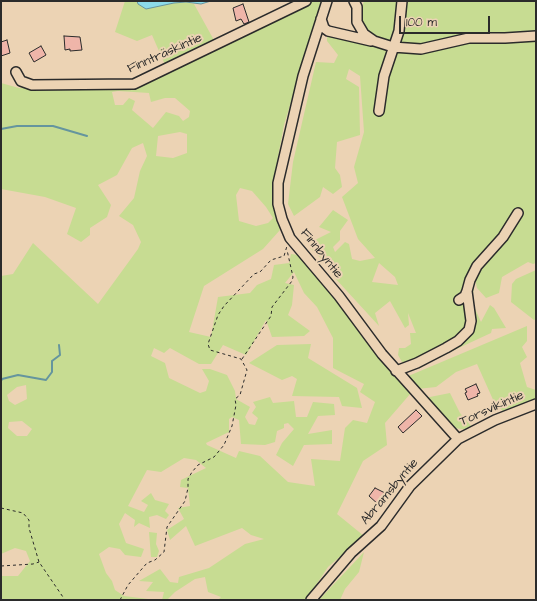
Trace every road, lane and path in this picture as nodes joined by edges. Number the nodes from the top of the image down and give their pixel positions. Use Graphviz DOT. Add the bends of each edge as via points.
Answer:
graph roads {
  1 [pos="306,1"];
  2 [pos="326,1"];
  3 [pos="354,1"];
  4 [pos="402,1"];
  5 [pos="321,19"];
  6 [pos="536,36"];
  7 [pos="374,42"];
  8 [pos="393,47"];
  9 [pos="16,72"];
  10 [pos="379,111"];
  11 [pos="518,213"];
  12 [pos="290,238"];
  13 [pos="287,248"];
  14 [pos="467,291"];
  15 [pos="459,300"];
  16 [pos="241,359"];
  17 [pos="396,371"];
  18 [pos="536,404"];
  19 [pos="458,439"];
  20 [pos="1,508"];
  21 [pos="39,562"];
  22 [pos="1,566"];
  23 [pos="65,600"];
  24 [pos="120,600"];
  25 [pos="311,600"];
  1 -- 9 [label="street, Finnträskintie" via="134,84 24,84"];
  2 -- 5 [label="street, Finnbyntie"];
  3 -- 7 [label="street" via="357,7 356,22 364,34"];
  4 -- 8 [label="street" via="399,31"];
  5 -- 7 [label="street" via="328,31"];
  5 -- 12 [label="street, Finnbyntie" via="303,76 278,182 278,204"];
  6 -- 8 [label="street" via="469,38 421,49"];
  7 -- 8 [label="street"];
  8 -- 10 [label="street" via="384,76"];
  11 -- 14 [label="street" via="503,237 477,266"];
  12 -- 13 [label="path"];
  12 -- 17 [label="street, Finnbyntie" via="339,296"];
  13 -- 16 [label="path" via="292,281 272,307 268,321"];
  13 -- 16 [label="path" via="284,256 271,260 260,272 254,274 224,306 215,322 208,344 210,350"];
  14 -- 15 [label="street"];
  14 -- 17 [label="street" via="471,321 469,330 458,341"];
  16 -- 24 [label="path" via="247,370 240,395 235,398 232,426 224,445 214,457 198,465 192,472 188,479 187,495 167,527 164,552 156,560 147,563 128,585"];
  17 -- 19 [label="street, Finnbyntie"];
  18 -- 19 [label="street, Torsvikintie" via="495,420"];
  19 -- 25 [label="street, Abramsbyntie" via="410,486 381,526 351,553"];
  20 -- 21 [label="path" via="23,513 29,520"];
  21 -- 22 [label="path"];
  21 -- 23 [label="path"];
}
